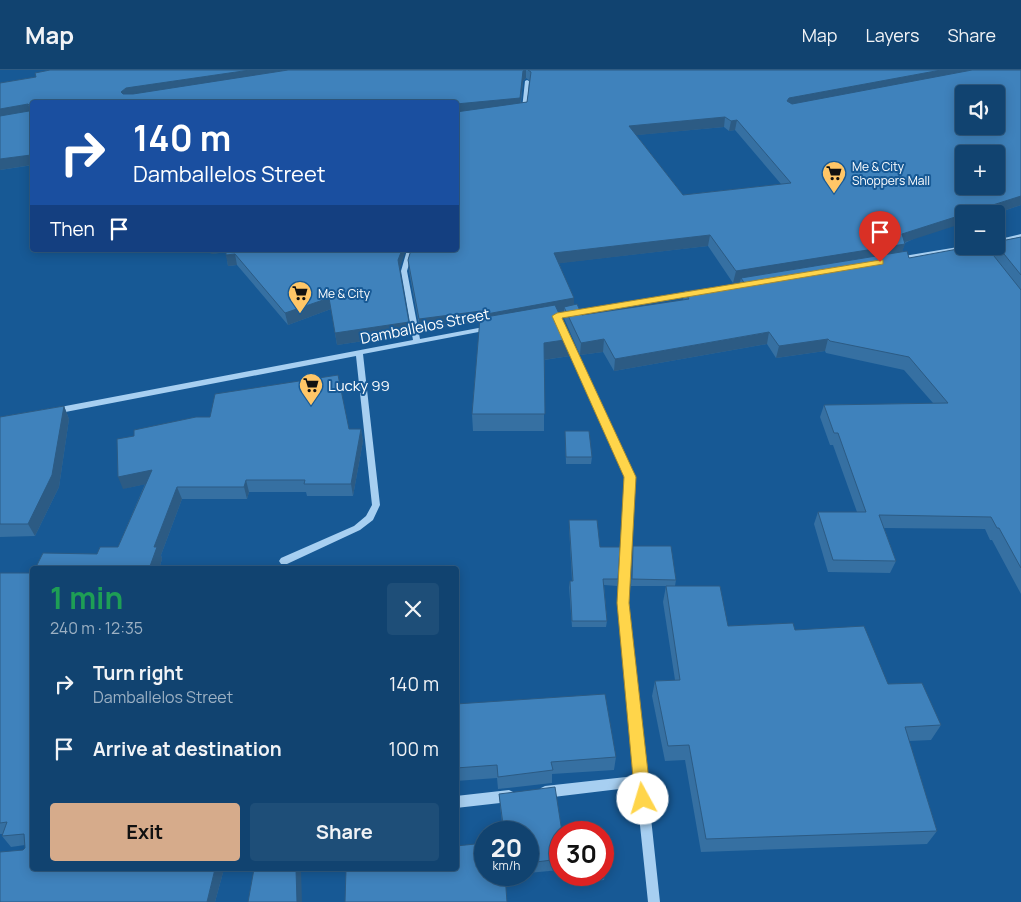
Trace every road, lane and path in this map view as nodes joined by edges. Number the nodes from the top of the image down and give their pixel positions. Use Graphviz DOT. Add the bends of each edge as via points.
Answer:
graph roads {
  1 [pos="527,81"];
  2 [pos="514,111"];
  3 [pos="1021,236"];
  4 [pos="1005,240"];
  5 [pos="955,250"];
  6 [pos="409,252"];
  7 [pos="888,261"];
  8 [pos="703,292"];
  9 [pos="557,316"];
  10 [pos="538,319"];
  11 [pos="501,326"];
  12 [pos="417,341"];
  13 [pos="359,353"];
  14 [pos="46,412"];
  15 [pos="284,561"];
  16 [pos="641,781"];
  17 [pos="459,802"];
  18 [pos="654,902"];
  1 -- 2 [label="street" via="524,110"];
  3 -- 4 [label="street"];
  5 -- 7 [label="street"];
  6 -- 12 [label="street" via="404,271"];
  8 -- 9 [label="street"];
  9 -- 10 [label="street"];
  9 -- 16 [label="street" via="630,477 623,603"];
  11 -- 12 [label="street, Damballelos Street"];
  12 -- 13 [label="street, Damballelos Street"];
  13 -- 14 [label="street, Damballelos Street"];
  13 -- 15 [label="street" via="376,505 370,518 356,528"];
  16 -- 17 [label="street"];
  16 -- 18 [label="street"];
}
